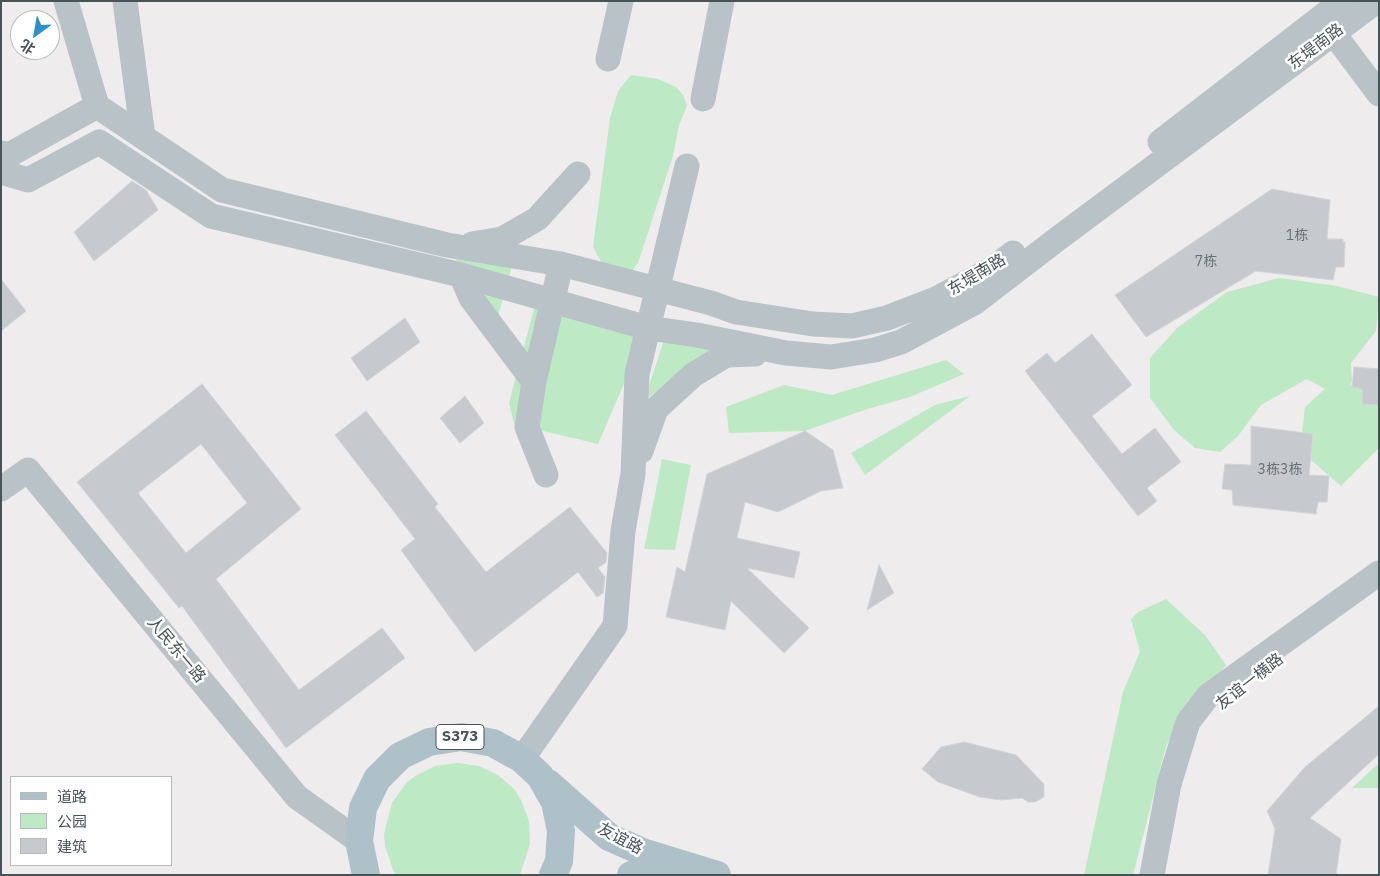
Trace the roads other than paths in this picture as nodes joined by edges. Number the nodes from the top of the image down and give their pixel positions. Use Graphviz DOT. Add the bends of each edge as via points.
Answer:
graph roads {
  1 [pos="66,1"];
  2 [pos="124,1"];
  3 [pos="621,1"];
  4 [pos="722,1"];
  5 [pos="1377,1"];
  6 [pos="1334,17"];
  7 [pos="608,59"];
  8 [pos="1379,94"];
  9 [pos="703,99"];
  10 [pos="97,106"];
  11 [pos="143,137"];
  12 [pos="1,153"];
  13 [pos="687,166"];
  14 [pos="1,172"];
  15 [pos="578,174"];
  16 [pos="447,245"];
  17 [pos="561,264"];
  18 [pos="461,275"];
  19 [pos="657,289"];
  20 [pos="552,301"];
  21 [pos="648,328"];
  22 [pos="786,353"];
  23 [pos="534,382"];
  24 [pos="633,474"];
  25 [pos="546,475"];
  26 [pos="1,489"];
  27 [pos="1379,572"];
  28 [pos="1379,586"];
  29 [pos="531,767"];
  30 [pos="359,841"];
  31 [pos="366,875"];
  32 [pos="554,875"];
  33 [pos="631,875"];
  34 [pos="651,875"];
  35 [pos="717,875"];
  36 [pos="1152,875"];
  37 [pos="1162,875"];
  1 -- 10 [label="street"];
  2 -- 11 [label="street"];
  3 -- 7 [label="street"];
  4 -- 9 [label="street"];
  5 -- 6 [label="street, 东堤南路"];
  6 -- 8 [label="street"];
  6 -- 19 [label="street, 东堤南路" via="990,270 936,299 887,318 852,326 813,324 736,312"];
  6 -- 22 [label="street, 东堤南路" via="974,303 923,332 876,350 831,356"];
  10 -- 11 [label="street, 东堤南路"];
  10 -- 12 [label="street" via="9,155"];
  11 -- 16 [label="street, 东堤南路" via="222,190"];
  13 -- 19 [label="street"];
  14 -- 18 [label="street, 东堤南路" via="28,180 100,142 211,216"];
  15 -- 16 [label="street" via="537,219 502,239"];
  16 -- 17 [label="street, 东堤南路"];
  17 -- 19 [label="street, 东堤南路"];
  17 -- 20 [label="street"];
  18 -- 20 [label="street, 东堤南路"];
  18 -- 23 [label="street" via="470,298"];
  19 -- 21 [label="street"];
  20 -- 21 [label="street, 东堤南路"];
  20 -- 23 [label="street"];
  21 -- 22 [label="street, 东堤南路"];
  21 -- 24 [label="street" via="637,374"];
  22 -- 24 [label="street" via="726,355 693,375 656,409"];
  23 -- 25 [label="street" via="527,427"];
  24 -- 29 [label="street" via="623,531 615,626"];
  26 -- 30 [label="street, 人民东一路" via="28,470 298,797"];
  27 -- 36 [label="street, 友谊一横路" via="1208,696 1188,722 1169,784"];
  28 -- 37 [label="street, 友谊一横路" via="1218,705 1199,726 1181,770"];
  29 -- 30 [label="main road, S373" via="493,743 461,737 429,742 400,756 377,779 363,808"];
  29 -- 32 [label="main road" via="554,802 561,831 559,861"];
  29 -- 35 [label="main road, 友谊路 / S373" via="609,837 645,853"];
  30 -- 31 [label="main road, S373"];
  33 -- 34 [label="main road, 友谊路"];
}
